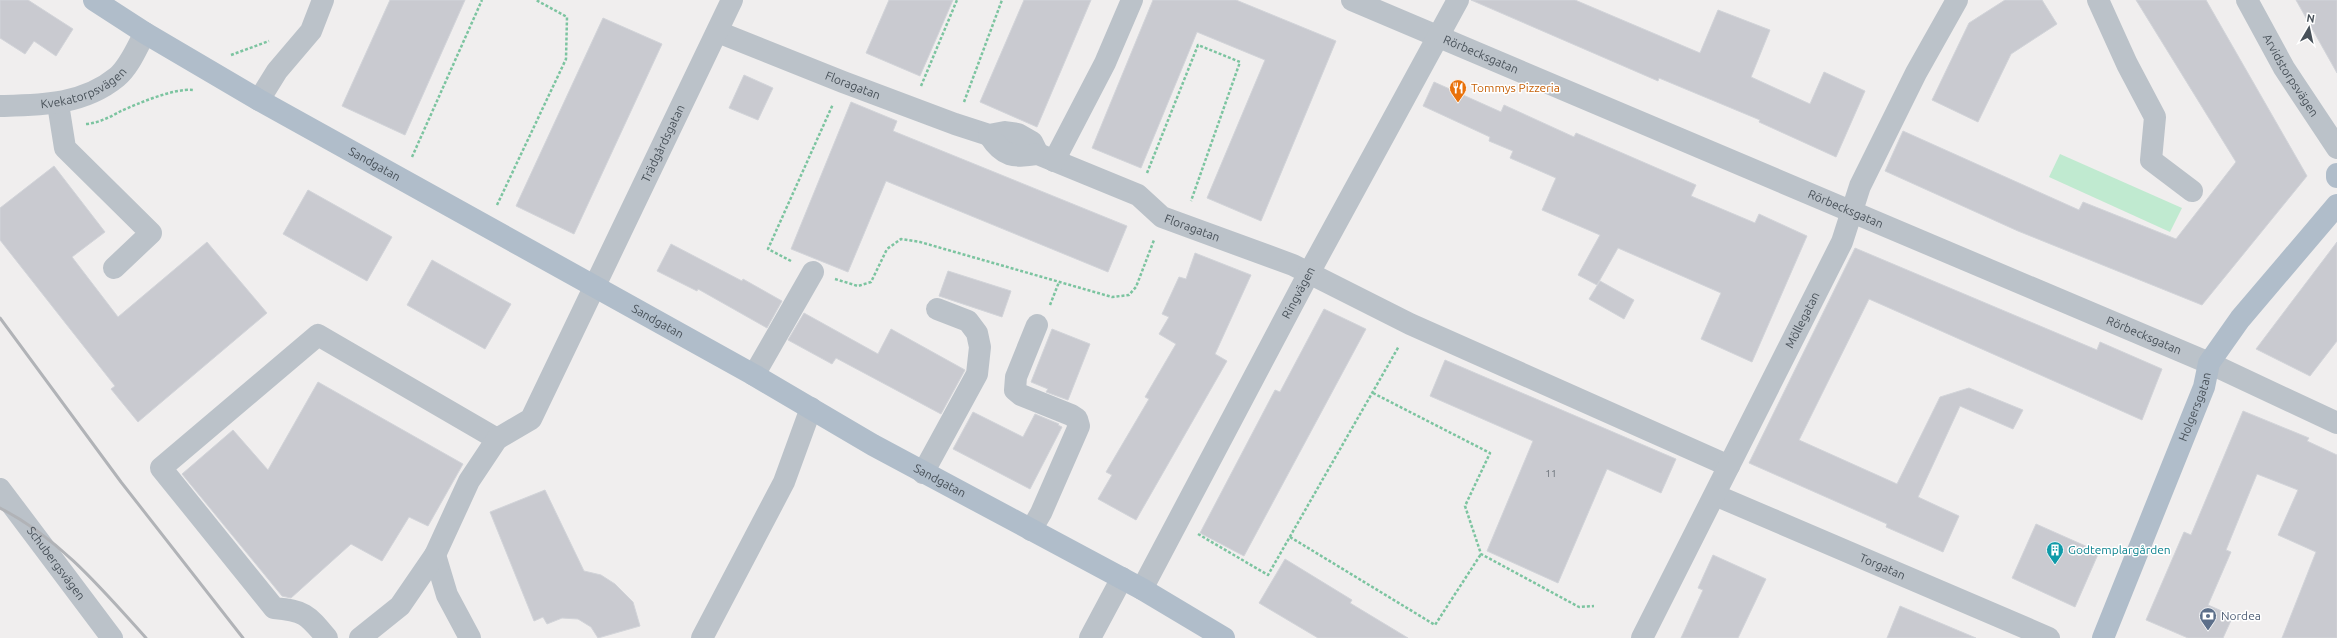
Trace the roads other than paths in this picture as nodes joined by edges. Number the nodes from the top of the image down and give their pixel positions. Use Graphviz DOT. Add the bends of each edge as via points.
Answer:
graph roads {
  1 [pos="94,0"];
  2 [pos="323,0"];
  3 [pos="732,0"];
  4 [pos="1132,0"];
  5 [pos="1352,0"];
  6 [pos="1458,0"];
  7 [pos="1957,0"];
  8 [pos="2098,0"];
  9 [pos="2247,0"];
  10 [pos="718,32"];
  11 [pos="145,33"];
  12 [pos="1438,35"];
  13 [pos="260,100"];
  14 [pos="58,104"];
  15 [pos="0,106"];
  16 [pos="2337,148"];
  17 [pos="1046,158"];
  18 [pos="2337,174"];
  19 [pos="2337,177"];
  20 [pos="2192,191"];
  21 [pos="2337,205"];
  22 [pos="1854,211"];
  23 [pos="114,268"];
  24 [pos="813,272"];
  25 [pos="1309,273"];
  26 [pos="596,287"];
  27 [pos="937,308"];
  28 [pos="1037,325"];
  29 [pos="2209,362"];
  30 [pos="754,375"];
  31 [pos="811,408"];
  32 [pos="2337,423"];
  33 [pos="497,439"];
  34 [pos="1729,466"];
  35 [pos="923,473"];
  36 [pos="0,490"];
  37 [pos="1715,495"];
  38 [pos="1031,530"];
  39 [pos="435,555"];
  40 [pos="1122,578"];
  41 [pos="1142,589"];
  42 [pos="112,638"];
  43 [pos="327,638"];
  44 [pos="360,638"];
  45 [pos="470,638"];
  46 [pos="702,638"];
  47 [pos="1090,638"];
  48 [pos="1224,638"];
  49 [pos="1642,638"];
  50 [pos="2049,638"];
  51 [pos="2102,638"];
  1 -- 11 [label="main road, Sandgatan"];
  2 -- 13 [label="street" via="311,31 277,71"];
  3 -- 10 [label="street, Trädgårdsgatan"];
  4 -- 17 [label="street" via="1105,63"];
  5 -- 12 [label="street, Rörbecksgatan"];
  6 -- 12 [label="street, Ringvägen"];
  7 -- 22 [label="street, Möllegatan" via="1916,72 1860,186"];
  8 -- 20 [label="street" via="2155,117 2151,160"];
  9 -- 16 [label="street, Arvidstorpsvägen" via="2284,68"];
  10 -- 17 [label="street, Floragatan" via="843,82 989,135 996,147 1007,155"];
  10 -- 26 [label="street, Trädgårdsgatan"];
  11 -- 13 [label="main road, Sandgatan"];
  11 -- 14 [label="street, Kvekatorpsvägen" via="117,77 80,98"];
  12 -- 22 [label="street, Rörbecksgatan"];
  12 -- 25 [label="street, Ringvägen"];
  13 -- 26 [label="main road, Sandgatan"];
  14 -- 15 [label="street, Kvekatorpsvägen"];
  14 -- 23 [label="street" via="65,148 151,233"];
  17 -- 25 [label="street, Floragatan" via="1138,195 1162,217 1293,264"];
  18 -- 19 [label="main road"];
  21 -- 29 [label="main road, Holgersgatan" via="2240,319"];
  22 -- 29 [label="street, Rörbecksgatan"];
  22 -- 34 [label="street, Möllegatan" via="1842,242"];
  24 -- 30 [label="street"];
  25 -- 34 [label="street, Floragatan" via="1410,324"];
  25 -- 41 [label="street, Ringvägen"];
  26 -- 30 [label="main road, Sandgatan"];
  26 -- 33 [label="street, Trädgårdsgatan" via="531,419"];
  27 -- 35 [label="street" via="968,321 977,333 980,347 977,374"];
  28 -- 38 [label="street" via="1016,377 1015,390 1021,395 1071,414 1077,418 1079,426"];
  29 -- 32 [label="street, Rörbecksgatan"];
  29 -- 51 [label="main road, Holgersgatan" via="2204,387"];
  30 -- 31 [label="main road, Sandgatan"];
  31 -- 35 [label="main road, Sandgatan"];
  31 -- 46 [label="street" via="784,482"];
  33 -- 39 [label="street" via="469,481"];
  33 -- 43 [label="street" via="318,335 161,468 274,608 298,610"];
  34 -- 37 [label="street, Möllegatan"];
  35 -- 38 [label="main road, Sandgatan"];
  36 -- 42 [label="street, Schubergsvägen"];
  37 -- 49 [label="street, Möllegatan"];
  37 -- 50 [label="street, Torgatan"];
  38 -- 40 [label="main road, Sandgatan"];
  39 -- 44 [label="street" via="400,606"];
  39 -- 45 [label="street" via="447,595"];
  40 -- 41 [label="main road, Sandgatan"];
  40 -- 47 [label="street"];
  41 -- 48 [label="main road, Sandgatan"];
}
